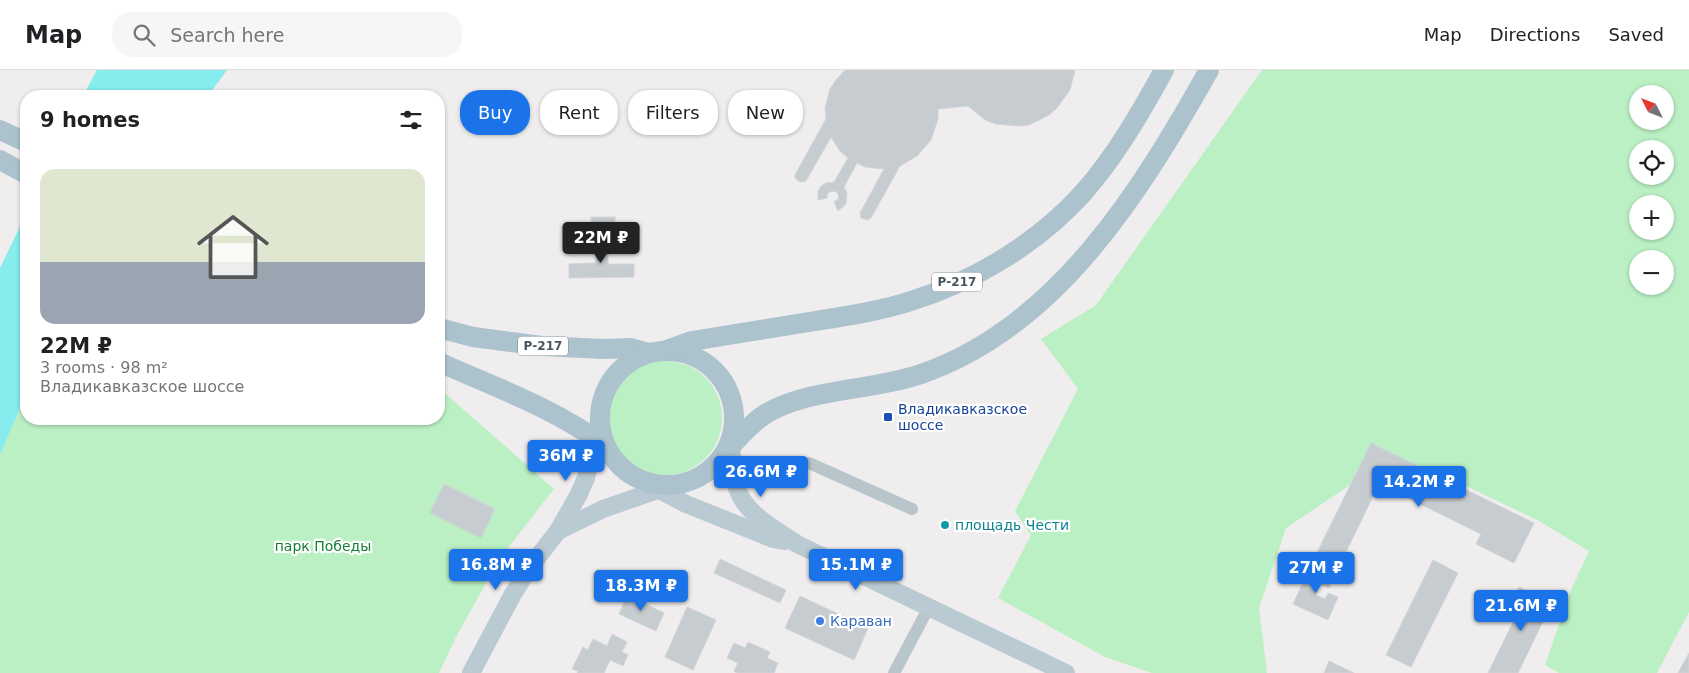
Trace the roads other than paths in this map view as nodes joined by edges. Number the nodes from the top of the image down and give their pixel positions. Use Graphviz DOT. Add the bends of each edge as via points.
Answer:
graph roads {
  1 [pos="1164,70"];
  2 [pos="1209,70"];
  3 [pos="2,161"];
  4 [pos="20,171"];
  5 [pos="445,329"];
  6 [pos="657,352"];
  7 [pos="445,365"];
  8 [pos="600,436"];
  9 [pos="729,445"];
  10 [pos="808,466"];
  11 [pos="658,486"];
  12 [pos="911,512"];
  13 [pos="558,531"];
  14 [pos="797,544"];
  15 [pos="929,607"];
  16 [pos="471,673"];
  17 [pos="894,673"];
  18 [pos="1066,673"];
  1 -- 6 [label="main road, Р-217" via="1103,168 1074,203 1033,238 974,274 926,296 887,308 692,341"];
  2 -- 9 [label="main road" via="1152,165 1103,234 1058,285 1024,316 975,350 927,372 782,405 760,417"];
  3 -- 4 [label="main road"];
  5 -- 6 [label="main road, Р-217" via="542,346 630,348"];
  6 -- 8 [label="main road, Р-217" via="629,363 612,379 600,407"];
  6 -- 9 [label="main road, Р-217" via="682,352 714,370 732,402 734,420"];
  7 -- 8 [label="main road"];
  8 -- 11 [label="main road" via="610,456 621,468"];
  8 -- 13 [label="street" via="586,478"];
  9 -- 11 [label="main road" via="718,462 696,479 683,484"];
  9 -- 14 [label="street" via="736,486 745,505"];
  10 -- 12 [label="street"];
  11 -- 13 [label="street"];
  11 -- 14 [label="street" via="686,504 773,539"];
  13 -- 16 [label="street" via="513,594"];
  14 -- 15 [label="street"];
  15 -- 17 [label="street"];
  15 -- 18 [label="street"];
}
